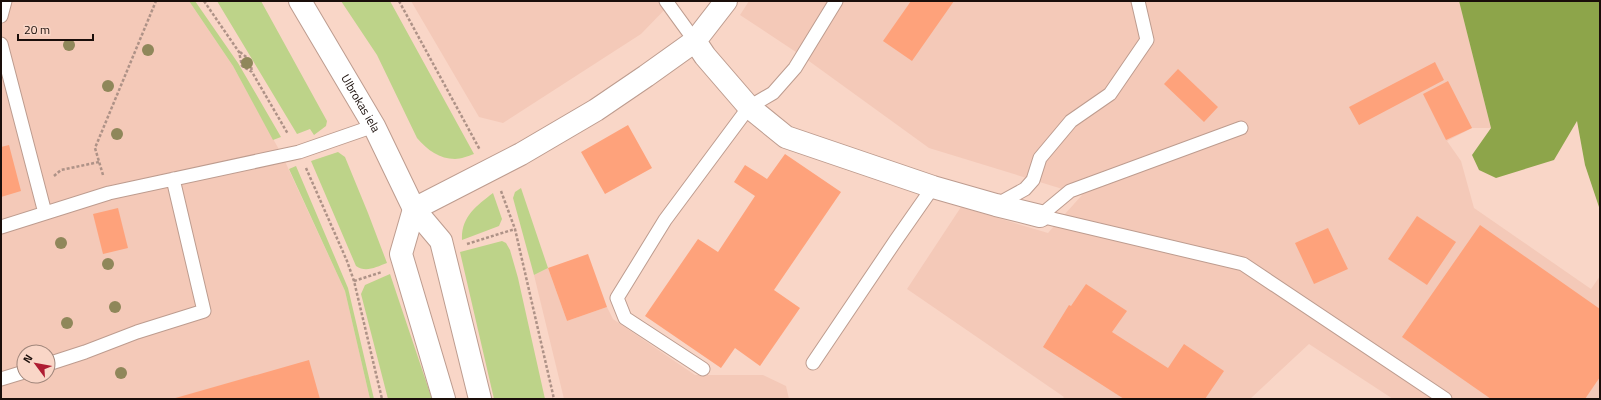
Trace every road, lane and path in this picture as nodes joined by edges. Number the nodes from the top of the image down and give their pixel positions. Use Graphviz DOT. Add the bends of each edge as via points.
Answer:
graph roads {
  1 [pos="5,1"];
  2 [pos="156,1"];
  3 [pos="204,1"];
  4 [pos="300,1"];
  5 [pos="399,1"];
  6 [pos="666,1"];
  7 [pos="726,1"];
  8 [pos="836,1"];
  9 [pos="1138,1"];
  10 [pos="1,16"];
  11 [pos="694,41"];
  12 [pos="1,44"];
  13 [pos="239,52"];
  14 [pos="252,72"];
  15 [pos="749,107"];
  16 [pos="374,126"];
  17 [pos="1241,128"];
  18 [pos="299,152"];
  19 [pos="481,152"];
  20 [pos="99,162"];
  21 [pos="64,169"];
  22 [pos="173,179"];
  23 [pos="933,187"];
  24 [pos="501,191"];
  25 [pos="109,193"];
  26 [pos="996,205"];
  27 [pos="414,209"];
  28 [pos="45,213"];
  29 [pos="1040,216"];
  30 [pos="1,227"];
  31 [pos="515,229"];
  32 [pos="460,246"];
  33 [pos="389,269"];
  34 [pos="354,281"];
  35 [pos="56,361"];
  36 [pos="813,363"];
  37 [pos="703,369"];
  38 [pos="16,374"];
  39 [pos="1,379"];
  40 [pos="382,399"];
  41 [pos="444,399"];
  42 [pos="480,399"];
  43 [pos="554,399"];
  44 [pos="1445,399"];
  1 -- 10 [label="lane"];
  2 -- 20 [label="path" via="95,148"];
  3 -- 13 [label="path"];
  4 -- 16 [label="street, Ulbrokas iela"];
  5 -- 19 [label="path"];
  6 -- 11 [label="lane"];
  7 -- 11 [label="street"];
  8 -- 15 [label="lane" via="795,68 773,93"];
  9 -- 26 [label="lane" via="1148,40 1110,94 1070,121 1040,158 1033,180 1025,189"];
  11 -- 15 [label="street"];
  11 -- 27 [label="street" via="596,110 521,154"];
  12 -- 28 [label="lane"];
  13 -- 14 [label="path" via="250,60"];
  13 -- 14 [label="path" via="242,66"];
  14 -- 18 [label="path"];
  15 -- 23 [label="street" via="786,138"];
  15 -- 37 [label="lane" via="665,220 617,298 625,318"];
  16 -- 18 [label="lane"];
  16 -- 27 [label="street, Ulbrokas iela"];
  17 -- 29 [label="lane" via="1070,191"];
  18 -- 22 [label="lane"];
  18 -- 34 [label="path"];
  20 -- 21 [label="path"];
  20 -- 25 [label="path"];
  22 -- 25 [label="lane"];
  22 -- 35 [label="lane" via="204,311"];
  23 -- 26 [label="street"];
  23 -- 36 [label="lane"];
  24 -- 31 [label="path"];
  25 -- 28 [label="lane"];
  26 -- 29 [label="street"];
  27 -- 41 [label="street" via="401,254"];
  27 -- 42 [label="street, Ulbrokas iela" via="441,240"];
  28 -- 30 [label="lane"];
  29 -- 44 [label="lane" via="1244,264"];
  31 -- 32 [label="path"];
  31 -- 43 [label="path"];
  33 -- 34 [label="path"];
  34 -- 40 [label="path"];
  38 -- 39 [label="lane"];
}
